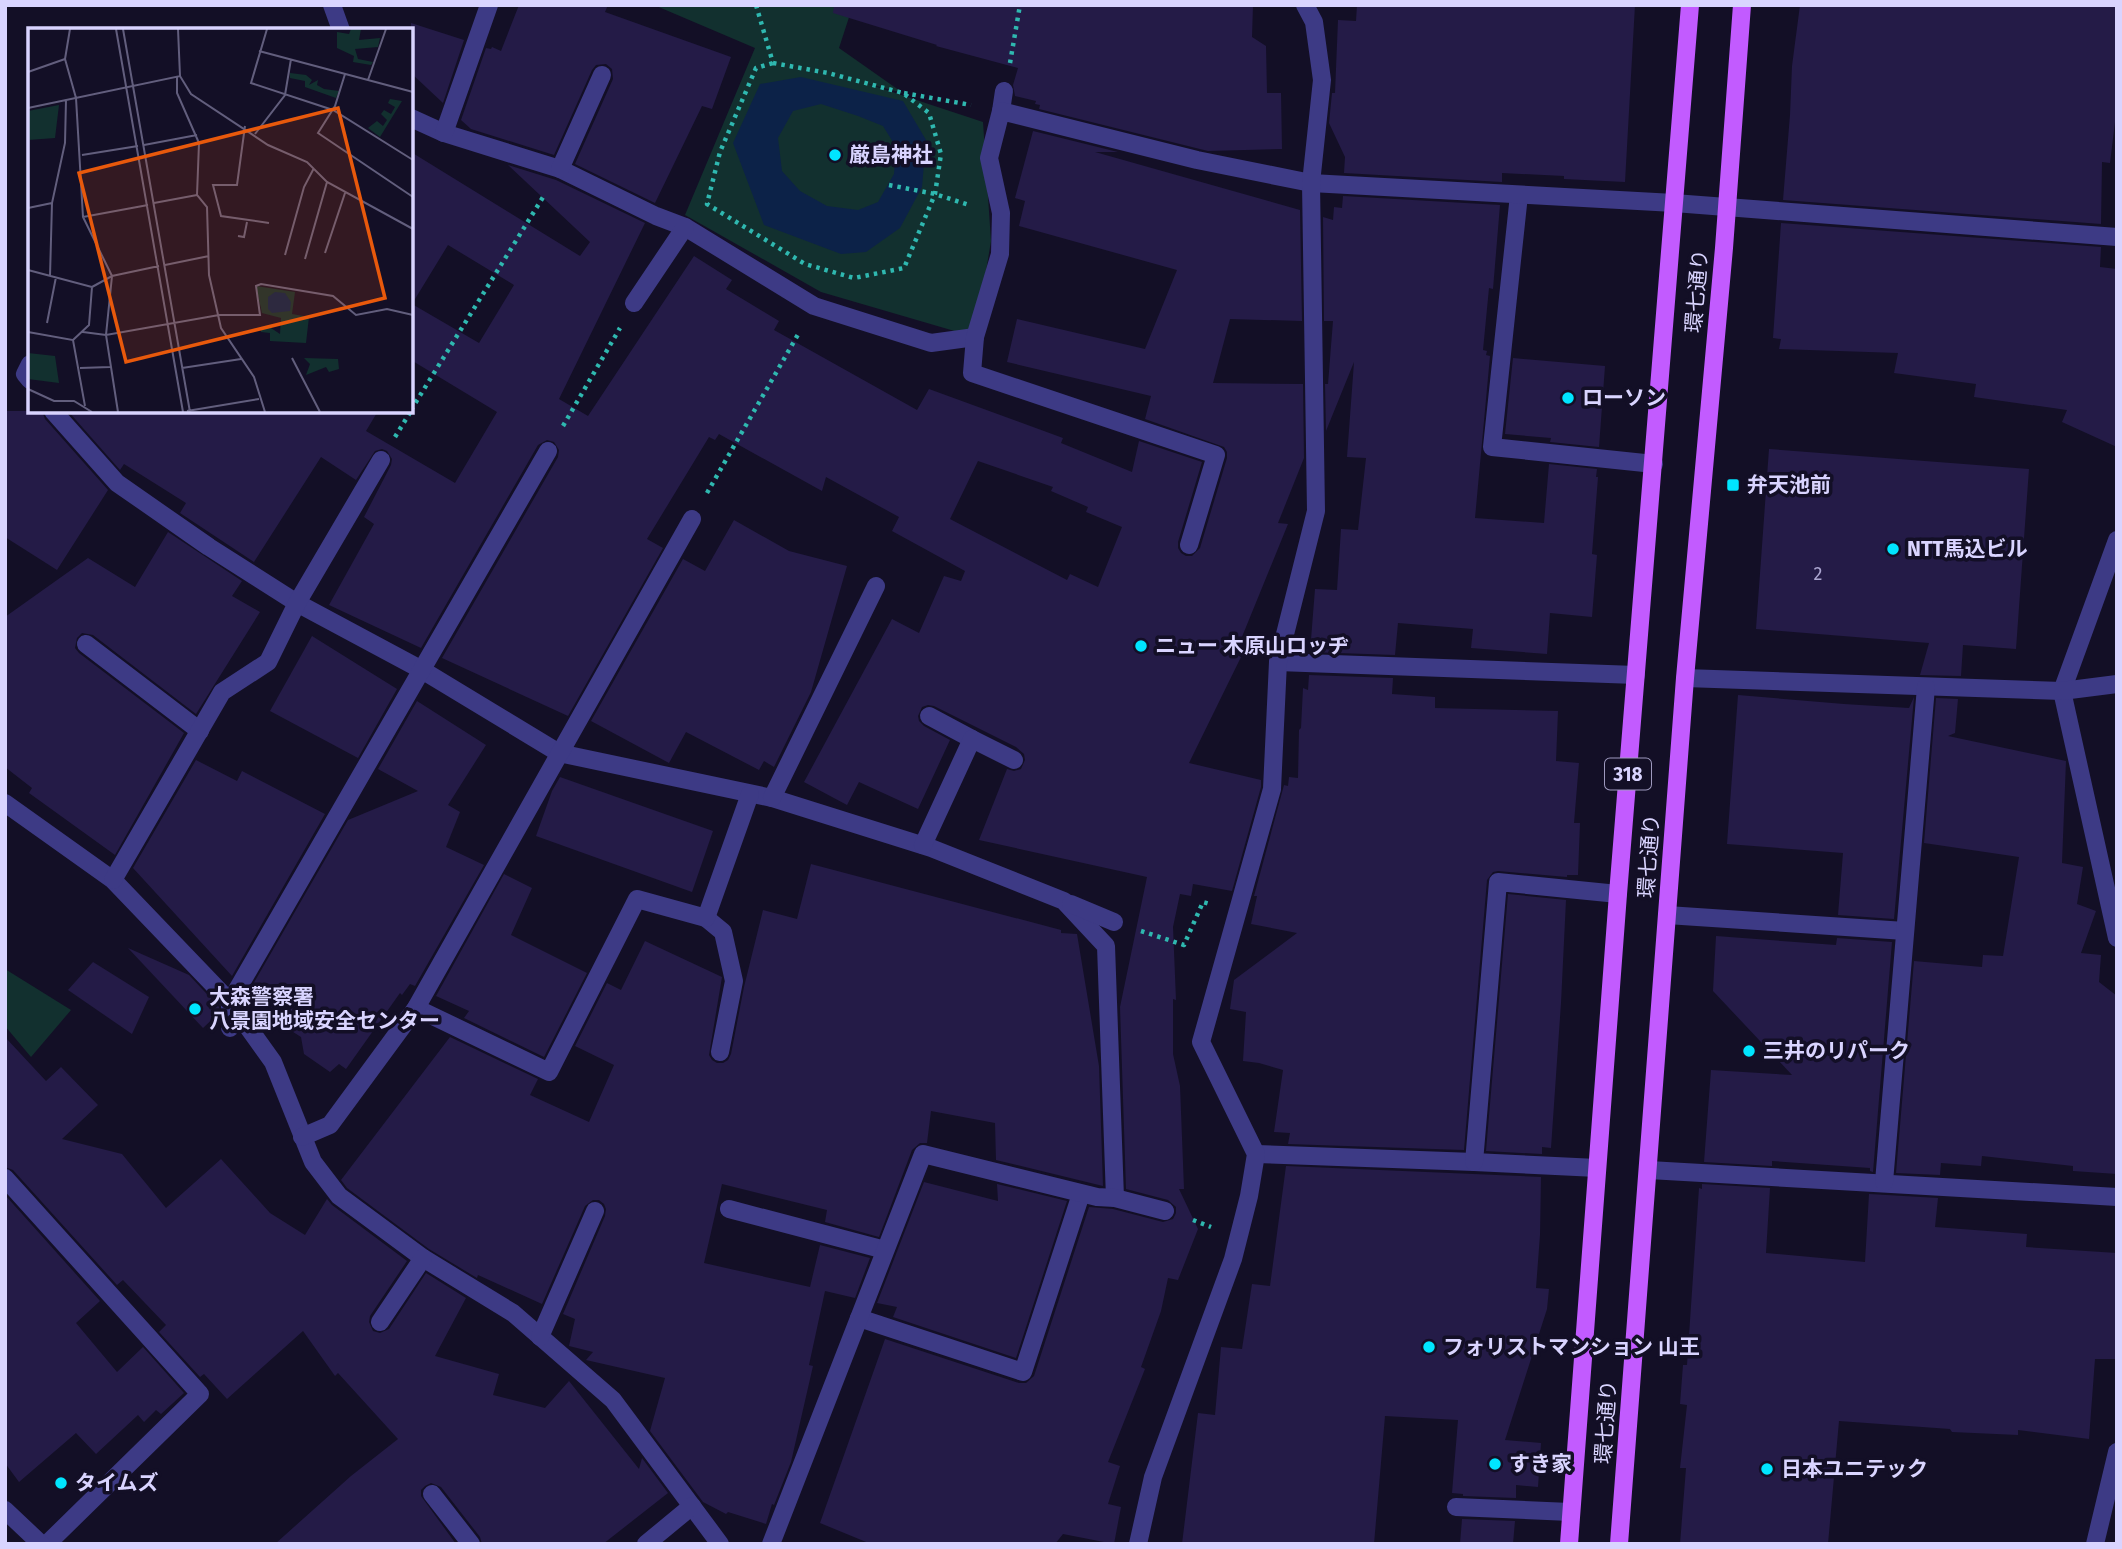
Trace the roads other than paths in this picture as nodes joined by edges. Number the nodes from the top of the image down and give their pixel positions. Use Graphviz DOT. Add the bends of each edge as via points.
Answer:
graph roads {
  1 [pos="332,5"];
  2 [pos="489,5"];
  3 [pos="1306,5"];
  4 [pos="1690,5"];
  5 [pos="1742,5"];
  6 [pos="340,28"];
  7 [pos="602,75"];
  8 [pos="1004,91"];
  9 [pos="1000,111"];
  10 [pos="413,119"];
  11 [pos="444,132"];
  12 [pos="560,169"];
  13 [pos="1311,183"];
  14 [pos="1519,195"];
  15 [pos="1674,203"];
  16 [pos="1727,208"];
  17 [pos="685,227"];
  18 [pos="2117,237"];
  19 [pos="634,303"];
  20 [pos="975,337"];
  21 [pos="55,413"];
  22 [pos="548,451"];
  23 [pos="381,460"];
  24 [pos="1654,464"];
  25 [pos="692,519"];
  26 [pos="2117,540"];
  27 [pos="1189,545"];
  28 [pos="876,586"];
  29 [pos="297,603"];
  30 [pos="86,645"];
  31 [pos="1278,662"];
  32 [pos="422,670"];
  33 [pos="1636,676"];
  34 [pos="1685,678"];
  35 [pos="2117,684"];
  36 [pos="1926,687"];
  37 [pos="2062,691"];
  38 [pos="929,716"];
  39 [pos="200,731"];
  40 [pos="972,739"];
  41 [pos="559,752"];
  42 [pos="1014,760"];
  43 [pos="750,794"];
  44 [pos="772,798"];
  45 [pos="5,803"];
  46 [pos="923,845"];
  47 [pos="113,880"];
  48 [pos="1618,894"];
  49 [pos="1064,901"];
  50 [pos="1668,915"];
  51 [pos="706,918"];
  52 [pos="1114,922"];
  53 [pos="1905,931"];
  54 [pos="2117,938"];
  55 [pos="230,1002"];
  56 [pos="416,1008"];
  57 [pos="230,1028"];
  58 [pos="720,1052"];
  59 [pos="302,1137"];
  60 [pos="1256,1154"];
  61 [pos="1474,1161"];
  62 [pos="1597,1168"];
  63 [pos="1648,1170"];
  64 [pos="5,1178"];
  65 [pos="1884,1182"];
  66 [pos="1081,1194"];
  67 [pos="2117,1197"];
  68 [pos="1115,1198"];
  69 [pos="729,1209"];
  70 [pos="596,1211"];
  71 [pos="1165,1211"];
  72 [pos="885,1250"];
  73 [pos="422,1258"];
  74 [pos="859,1318"];
  75 [pos="380,1322"];
  76 [pos="540,1337"];
  77 [pos="2117,1452"];
  78 [pos="432,1494"];
  79 [pos="692,1506"];
  80 [pos="1456,1507"];
  81 [pos="5,1510"];
  82 [pos="1570,1513"];
  83 [pos="41,1544"];
  84 [pos="47,1544"];
  85 [pos="471,1544"];
  86 [pos="646,1544"];
  87 [pos="720,1544"];
  88 [pos="771,1544"];
  89 [pos="1138,1544"];
  90 [pos="1569,1544"];
  91 [pos="1619,1544"];
  92 [pos="2095,1544"];
  1 -- 6 [label="street"];
  2 -- 11 [label="street"];
  3 -- 13 [label="street" via="1314,22 1322,80"];
  4 -- 15 [label="main road, 環七通り / 318"];
  5 -- 16 [label="main road, 環七通り / 318"];
  7 -- 12 [label="street"];
  8 -- 9 [label="street"];
  9 -- 13 [label="street"];
  9 -- 20 [label="street" via="989,158 1001,213 1000,254"];
  10 -- 11 [label="street"];
  11 -- 12 [label="street"];
  12 -- 17 [label="street"];
  13 -- 14 [label="street"];
  13 -- 31 [label="street" via="1316,510"];
  14 -- 15 [label="street"];
  14 -- 24 [label="street" via="1492,447"];
  15 -- 16 [label="street"];
  15 -- 24 [label="main road, 環七通り / 318"];
  16 -- 18 [label="street"];
  16 -- 34 [label="main road, 環七通り / 318"];
  17 -- 19 [label="street"];
  17 -- 20 [label="street" via="814,306 931,343"];
  20 -- 27 [label="street" via="972,373 1216,456"];
  21 -- 29 [label="street" via="117,482"];
  22 -- 32 [label="street"];
  23 -- 29 [label="street"];
  24 -- 33 [label="main road, 環七通り / 318"];
  25 -- 41 [label="street"];
  26 -- 37 [label="street"];
  28 -- 44 [label="street"];
  29 -- 32 [label="street"];
  29 -- 39 [label="street" via="268,662 222,692"];
  30 -- 39 [label="street"];
  31 -- 33 [label="street"];
  31 -- 60 [label="street" via="1272,789 1201,1042"];
  32 -- 41 [label="street"];
  32 -- 55 [label="street"];
  33 -- 48 [label="main road, 環七通り / 318"];
  34 -- 36 [label="street"];
  34 -- 50 [label="main road, 環七通り / 318"];
  35 -- 37 [label="street"];
  36 -- 37 [label="street"];
  36 -- 53 [label="street"];
  37 -- 54 [label="street"];
  38 -- 40 [label="street"];
  39 -- 47 [label="street"];
  40 -- 42 [label="street"];
  40 -- 46 [label="street"];
  41 -- 43 [label="street"];
  41 -- 56 [label="street"];
  43 -- 44 [label="street"];
  43 -- 51 [label="street"];
  44 -- 46 [label="street"];
  45 -- 47 [label="street"];
  46 -- 49 [label="street"];
  47 -- 55 [label="street"];
  48 -- 61 [label="street" via="1498,882"];
  48 -- 62 [label="main road, 環七通り / 318"];
  49 -- 52 [label="street"];
  49 -- 68 [label="street" via="1106,946"];
  50 -- 53 [label="street"];
  50 -- 63 [label="main road, 環七通り / 318"];
  51 -- 56 [label="street" via="637,899 549,1072"];
  51 -- 58 [label="street" via="723,933 734,981"];
  53 -- 65 [label="street"];
  55 -- 57 [label="street"];
  55 -- 59 [label="street" via="273,1062"];
  56 -- 59 [label="street" via="330,1125"];
  59 -- 73 [label="street" via="313,1162 339,1196"];
  60 -- 61 [label="street"];
  60 -- 89 [label="street" via="1233,1259 1153,1477"];
  61 -- 62 [label="street"];
  62 -- 82 [label="main road, 環七通り / 318"];
  63 -- 65 [label="street"];
  63 -- 91 [label="main road, 環七通り / 318"];
  64 -- 84 [label="street" via="200,1394"];
  65 -- 67 [label="street"];
  66 -- 68 [label="street"];
  66 -- 72 [label="street" via="923,1154"];
  66 -- 74 [label="street" via="1023,1372"];
  68 -- 71 [label="street"];
  69 -- 72 [label="street"];
  70 -- 76 [label="street"];
  72 -- 74 [label="street"];
  73 -- 75 [label="street"];
  73 -- 76 [label="street" via="513,1313"];
  74 -- 88 [label="street"];
  76 -- 79 [label="street" via="613,1400"];
  77 -- 92 [label="street"];
  78 -- 85 [label="street"];
  79 -- 86 [label="street"];
  79 -- 87 [label="street"];
  80 -- 82 [label="street"];
  81 -- 83 [label="street"];
  82 -- 90 [label="main road, 環七通り / 318"];
}
